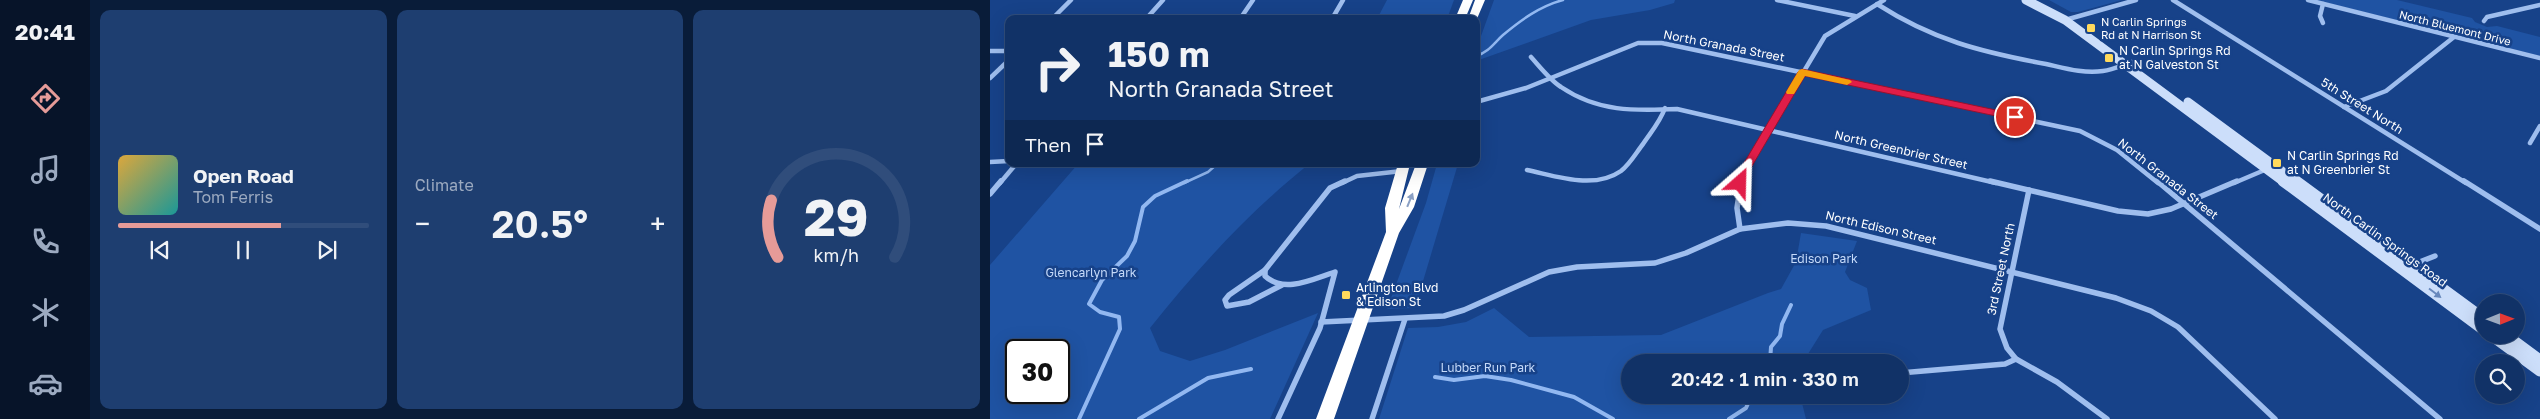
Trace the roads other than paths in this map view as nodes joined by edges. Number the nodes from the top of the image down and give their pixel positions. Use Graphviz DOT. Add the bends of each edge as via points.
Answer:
graph roads {
  1 [pos="1071,0"];
  2 [pos="1163,0"];
  3 [pos="1253,0"];
  4 [pos="1343,0"];
  5 [pos="1777,0"];
  6 [pos="1884,0"];
  7 [pos="2026,0"];
  8 [pos="2040,0"];
  9 [pos="2136,0"];
  10 [pos="2173,0"];
  11 [pos="2308,0"];
  12 [pos="1467,1"];
  13 [pos="1480,1"];
  14 [pos="1877,4"];
  15 [pos="2324,4"];
  16 [pos="2540,5"];
  17 [pos="1056,15"];
  18 [pos="1150,15"];
  19 [pos="1243,15"];
  20 [pos="1334,15"];
  21 [pos="1462,15"];
  22 [pos="1475,15"];
  23 [pos="1855,16"];
  24 [pos="2069,19"];
  25 [pos="2484,21"];
  26 [pos="2323,23"];
  27 [pos="2454,37"];
  28 [pos="1005,51"];
  29 [pos="990,52"];
  30 [pos="1531,57"];
  31 [pos="2540,58"];
  32 [pos="2128,63"];
  33 [pos="1005,64"];
  34 [pos="1802,72"];
  35 [pos="990,78"];
  36 [pos="1549,78"];
  37 [pos="1480,101"];
  38 [pos="2344,107"];
  39 [pos="1665,108"];
  40 [pos="2540,126"];
  41 [pos="1769,128"];
  42 [pos="2530,143"];
  43 [pos="1005,161"];
  44 [pos="990,162"];
  45 [pos="1013,167"];
  46 [pos="1403,167"];
  47 [pos="1421,167"];
  48 [pos="2271,168"];
  49 [pos="1527,170"];
  50 [pos="2029,190"];
  51 [pos="990,194"];
  52 [pos="2184,203"];
  53 [pos="1740,229"];
  54 [pos="2540,229"];
  55 [pos="1392,233"];
  56 [pos="2435,256"];
  57 [pos="2406,267"];
  58 [pos="1265,270"];
  59 [pos="2012,272"];
  60 [pos="1282,285"];
  61 [pos="2475,313"];
  62 [pos="1405,318"];
  63 [pos="1362,320"];
  64 [pos="1321,322"];
  65 [pos="2475,323"];
  66 [pos="2509,344"];
  67 [pos="2518,344"];
  68 [pos="2535,357"];
  69 [pos="2016,360"];
  70 [pos="2540,371"];
  71 [pos="1909,372"];
  72 [pos="1278,419"];
  73 [pos="1325,419"];
  74 [pos="1372,419"];
  75 [pos="2107,419"];
  76 [pos="2274,419"];
  77 [pos="2440,419"];
  1 -- 17 [label="street"];
  2 -- 18 [label="street"];
  3 -- 19 [label="street"];
  4 -- 20 [label="street"];
  5 -- 23 [label="street"];
  6 -- 14 [label="street"];
  7 -- 24 [label="main road, North Carlin Springs Road"];
  8 -- 24 [label="main road, North Carlin Springs Road"];
  9 -- 24 [label="street"];
  10 -- 38 [label="street, 5th Street North"];
  11 -- 15 [label="street, North Bluemont Drive"];
  12 -- 21 [label="highway"];
  13 -- 22 [label="highway"];
  14 -- 23 [label="street"];
  14 -- 32 [label="street" via="1899,18 1961,46 2011,58 2080,71 2103,71"];
  15 -- 26 [label="street" via="2320,16"];
  15 -- 27 [label="street, North Bluemont Drive"];
  16 -- 25 [label="street" via="2487,17"];
  23 -- 34 [label="street" via="1824,36"];
  24 -- 32 [label="main road, North Carlin Springs Road"];
  27 -- 31 [label="street, North Bluemont Drive"];
  27 -- 38 [label="street" via="2386,91"];
  28 -- 29 [label="street"];
  30 -- 36 [label="street, North Greenbrier Street"];
  32 -- 48 [label="main road, North Carlin Springs Road"];
  33 -- 35 [label="street"];
  34 -- 36 [label="street, North Granada Street" via="1662,43 1638,43"];
  34 -- 41 [label="street"];
  34 -- 52 [label="street, North Granada Street" via="2080,131 2117,150"];
  36 -- 37 [label="street, North Granada Street"];
  36 -- 39 [label="street, North Greenbrier Street" via="1574,96 1594,104 1627,111"];
  38 -- 54 [label="street, 5th Street North"];
  39 -- 41 [label="street, North Greenbrier Street"];
  39 -- 49 [label="street" via="1662,118 1620,172 1598,180"];
  40 -- 42 [label="street"];
  41 -- 50 [label="street, North Greenbrier Street"];
  41 -- 53 [label="street" via="1743,173 1737,192"];
  43 -- 44 [label="street"];
  45 -- 51 [label="street"];
  46 -- 55 [label="highway" via="1392,208"];
  46 -- 58 [label="street" via="1357,176 1330,188"];
  55 -- 47 [label="highway, one-way" via="1407,207"];
  48 -- 52 [label="street, North Greenbrier Street"];
  48 -- 57 [label="main road, North Carlin Springs Road"];
  50 -- 52 [label="street, North Greenbrier Street" via="2118,211 2148,214"];
  50 -- 59 [label="street, 3rd Street North"];
  52 -- 77 [label="street, North Granada Street"];
  53 -- 59 [label="street, North Edison Street" via="1788,222 1826,226"];
  53 -- 62 [label="street, North Edison Street" via="1655,264 1563,269 1534,277 1464,310 1439,316"];
  55 -- 63 [label="highway"];
  56 -- 57 [label="street"];
  57 -- 61 [label="main road, North Carlin Springs Road"];
  57 -- 65 [label="main road, North Carlin Springs Road, one-way"];
  58 -- 60 [label="street" via="1264,276 1270,283"];
  58 -- 60 [label="street" via="1229,295 1225,300 1227,306 1264,297"];
  59 -- 69 [label="street, 3rd Street North" via="2000,329"];
  59 -- 76 [label="street, North Edison Street" via="2116,298 2151,311 2178,327"];
  60 -- 64 [label="street" via="1334,272"];
  62 -- 63 [label="street, North Edison Street"];
  62 -- 74 [label="street"];
  63 -- 64 [label="street, North Edison Street"];
  63 -- 73 [label="highway"];
  64 -- 72 [label="street"];
  66 -- 68 [label="main road"];
  67 -- 68 [label="main road"];
  68 -- 70 [label="main road"];
  69 -- 71 [label="street" via="2005,364"];
  69 -- 75 [label="street" via="2058,382"];
}
